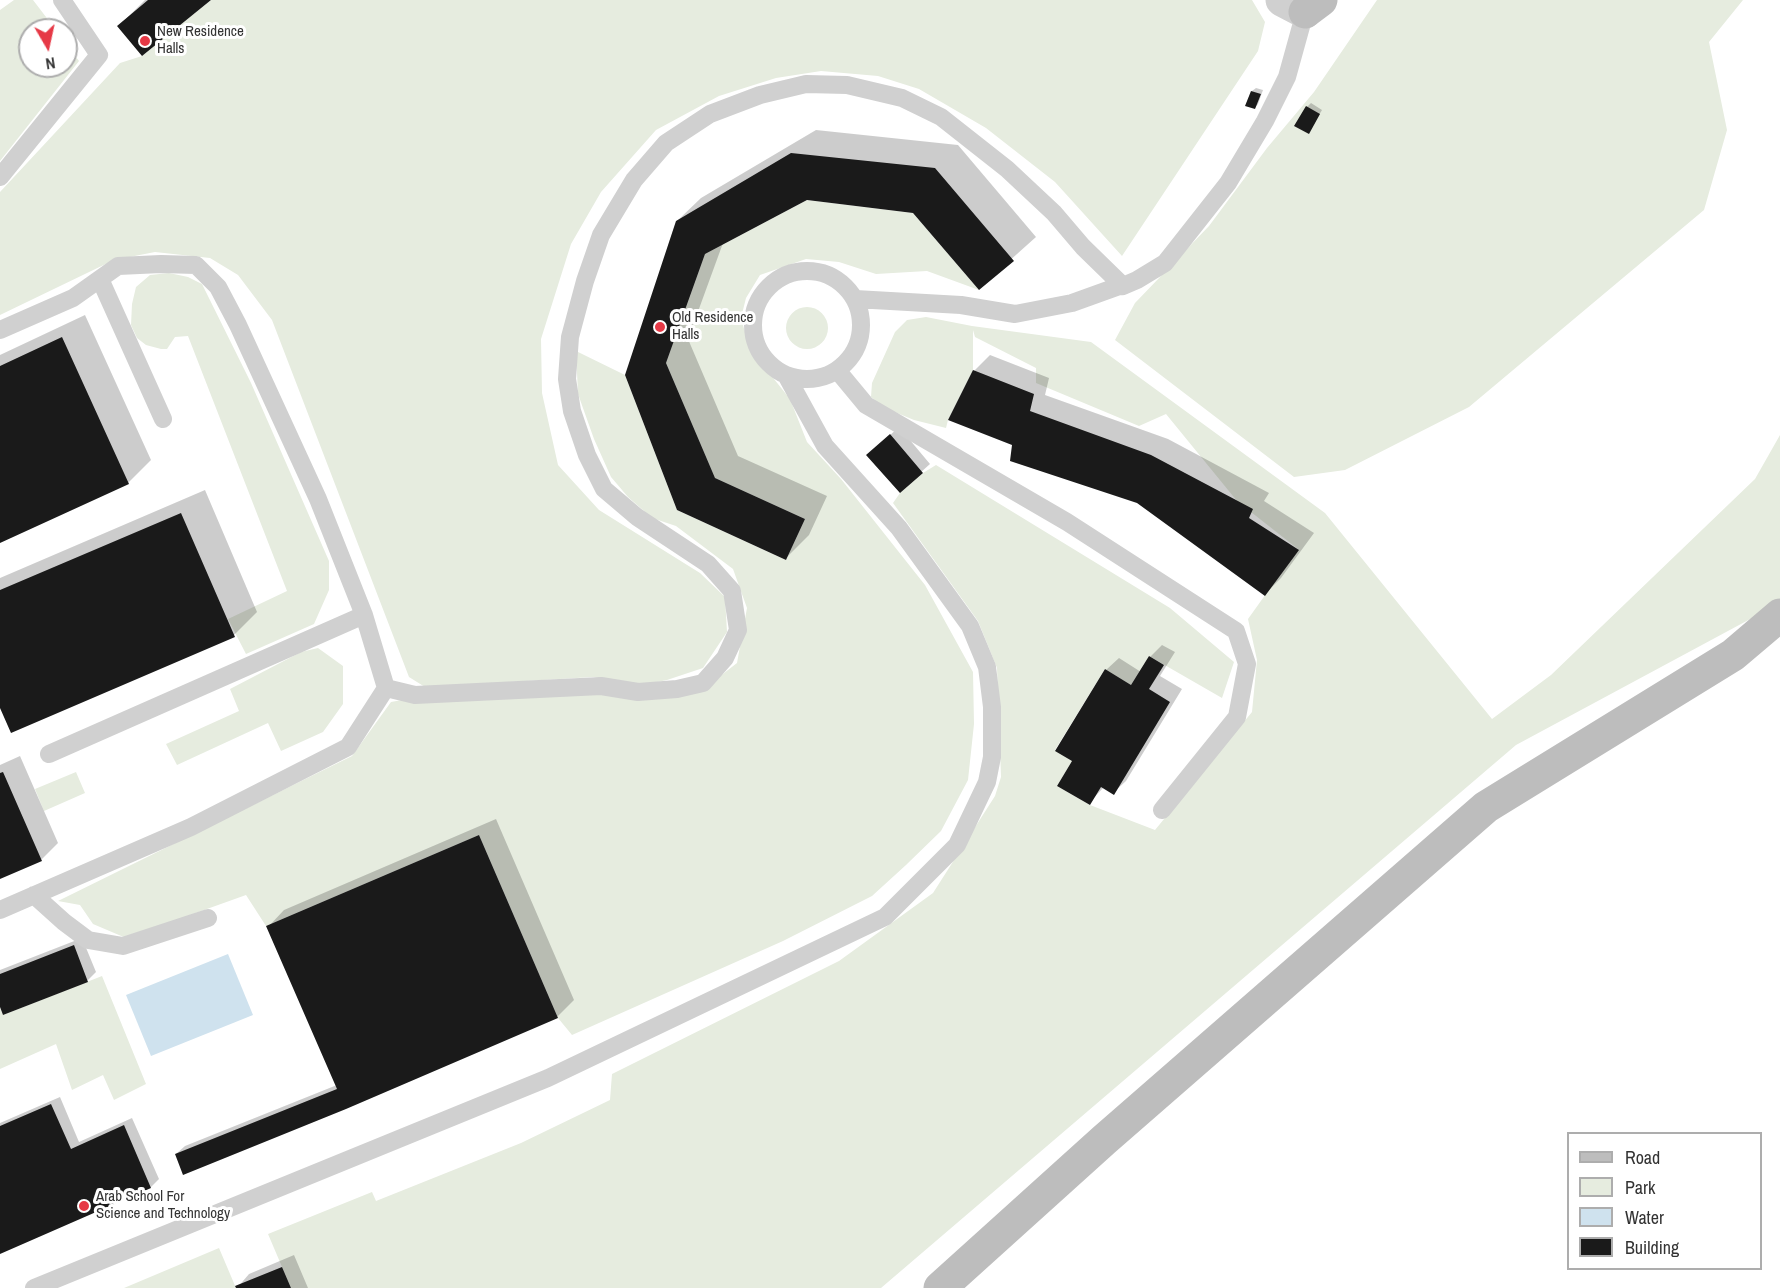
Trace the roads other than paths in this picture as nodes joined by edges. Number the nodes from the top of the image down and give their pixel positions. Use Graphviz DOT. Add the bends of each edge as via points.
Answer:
graph roads {
  1 [pos="62,0"];
  2 [pos="1303,4"];
  3 [pos="4,172"];
  4 [pos="100,279"];
  5 [pos="1122,285"];
  6 [pos="855,299"];
  7 [pos="0,330"];
  8 [pos="837,370"];
  9 [pos="786,375"];
  10 [pos="163,419"];
  11 [pos="364,615"];
  12 [pos="1780,615"];
  13 [pos="386,688"];
  14 [pos="49,754"];
  15 [pos="1162,810"];
  16 [pos="34,895"];
  17 [pos="0,910"];
  18 [pos="208,918"];
  19 [pos="34,1288"];
  20 [pos="940,1288"];
  1 -- 3 [label="lane" via="99,55"];
  2 -- 5 [label="lane" via="1287,76 1228,183 1165,263"];
  4 -- 7 [label="lane" via="73,298"];
  4 -- 10 [label="lane"];
  4 -- 11 [label="lane" via="118,266 196,265 218,287 318,499"];
  5 -- 6 [label="lane" via="1072,303 1015,314 961,305"];
  5 -- 13 [label="lane" via="1007,169 941,117 902,98 848,85 806,84 760,95 710,114 666,143 634,180 601,235 570,337 567,379 587,455 604,489 637,517 708,564 732,591 738,630 725,658 703,683 638,692 601,686 415,695"];
  6 -- 8 [label="lane" via="862,330 849,359"];
  6 -- 9 [label="lane" via="827,274 809,271 774,282 761,296 753,332 759,350"];
  8 -- 9 [label="lane" via="821,378"];
  8 -- 15 [label="lane" via="866,405 1067,522 1236,631 1247,664 1237,717"];
  9 -- 19 [label="lane" via="825,446 899,528 970,626 987,667 992,757 987,782 957,845 885,917 548,1078"];
  11 -- 13 [label="lane"];
  11 -- 14 [label="lane"];
  12 -- 20 [label="main road" via="1733,654 1485,807"];
  13 -- 16 [label="lane" via="348,747 191,827"];
  16 -- 17 [label="lane"];
  16 -- 18 [label="lane" via="88,940 123,946"];
}
